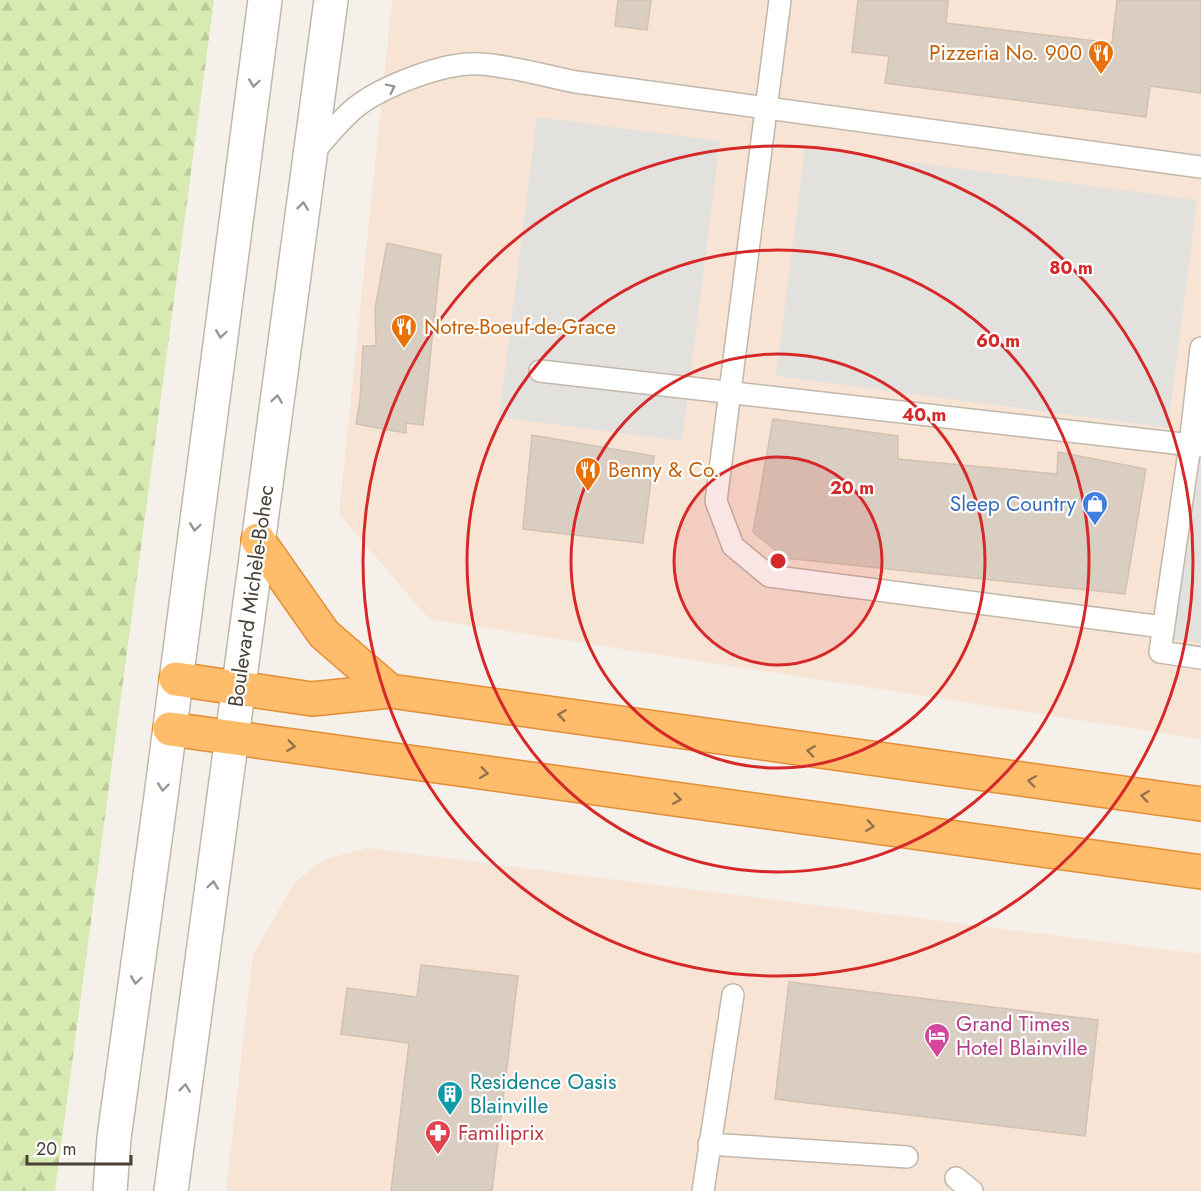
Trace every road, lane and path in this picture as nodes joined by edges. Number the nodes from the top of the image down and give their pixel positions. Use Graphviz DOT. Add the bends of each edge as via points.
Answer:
graph roads {
  1 [pos="265,0"];
  2 [pos="331,0"];
  3 [pos="780,0"];
  4 [pos="766,108"];
  5 [pos="309,157"];
  6 [pos="1201,167"];
  7 [pos="1201,348"];
  8 [pos="540,371"];
  9 [pos="730,393"];
  10 [pos="1195,446"];
  11 [pos="258,540"];
  12 [pos="1163,627"];
  13 [pos="1201,658"];
  14 [pos="176,679"];
  15 [pos="238,689"];
  16 [pos="390,692"];
  17 [pos="170,729"];
  18 [pos="233,736"];
  19 [pos="1201,804"];
  20 [pos="1201,872"];
  21 [pos="733,995"];
  22 [pos="709,1144"];
  23 [pos="907,1157"];
  24 [pos="110,1191"];
  25 [pos="171,1191"];
  26 [pos="703,1191"];
  1 -- 14 [label="street, one-way"];
  2 -- 5 [label="street, Boulevard Michèle-Bohec"];
  3 -- 4 [label="lane"];
  5 -- 4 [label="lane, one-way" via="368,99 404,81 456,65 480,64 576,82"];
  4 -- 6 [label="lane"];
  4 -- 9 [label="lane"];
  11 -- 5 [label="street, Boulevard Michèle-Bohec, one-way"];
  7 -- 10 [label="lane"];
  8 -- 9 [label="lane"];
  9 -- 10 [label="lane"];
  9 -- 12 [label="lane" via="716,501 733,546 769,576"];
  10 -- 12 [label="lane"];
  11 -- 15 [label="street, Boulevard Michèle-Bohec"];
  11 -- 16 [label="highway" via="324,634"];
  12 -- 13 [label="lane" via="1160,652"];
  14 -- 15 [label="highway"];
  14 -- 17 [label="street"];
  15 -- 16 [label="highway" via="312,699"];
  15 -- 18 [label="street, Boulevard Michèle-Bohec"];
  19 -- 16 [label="highway, one-way"];
  17 -- 18 [label="highway"];
  17 -- 24 [label="street, one-way"];
  18 -- 20 [label="highway, one-way"];
  25 -- 18 [label="street, Boulevard Michèle-Bohec, one-way"];
  21 -- 22 [label="lane"];
  22 -- 23 [label="lane"];
  22 -- 26 [label="lane"];
}
